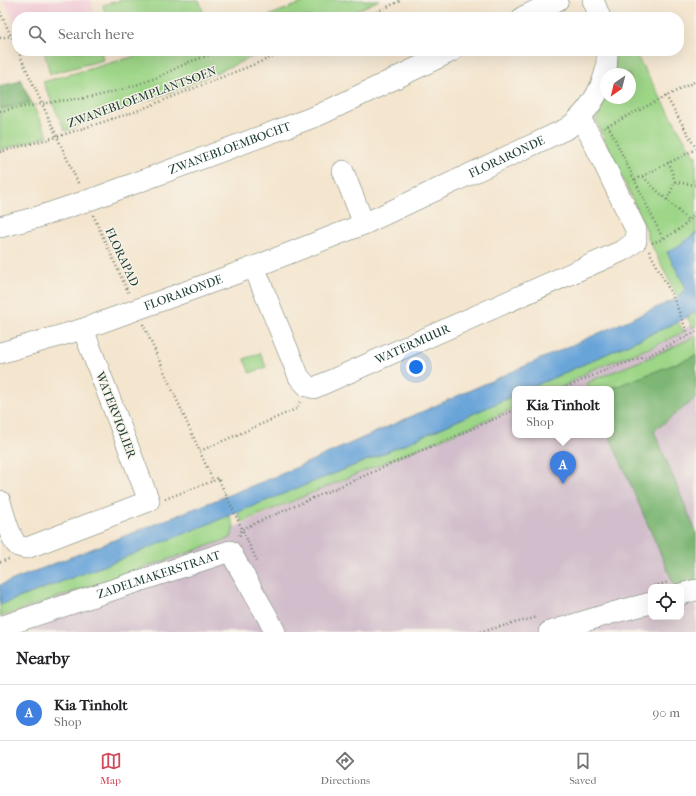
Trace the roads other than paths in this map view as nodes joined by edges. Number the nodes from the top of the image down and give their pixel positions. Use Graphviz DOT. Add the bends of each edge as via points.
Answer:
graph roads {
  1 [pos="558,0"];
  2 [pos="594,0"];
  3 [pos="533,12"];
  4 [pos="598,12"];
  5 [pos="442,56"];
  6 [pos="607,56"];
  7 [pos="585,127"];
  8 [pos="343,171"];
  9 [pos="364,224"];
  10 [pos="0,227"];
  11 [pos="254,267"];
  12 [pos="83,329"];
  13 [pos="0,353"];
  14 [pos="0,501"];
  15 [pos="696,590"];
  16 [pos="684,593"];
  17 [pos="648,604"];
  18 [pos="0,627"];
  19 [pos="275,632"];
  20 [pos="549,632"];
  1 -- 3 [label="street"];
  2 -- 4 [label="street"];
  5 -- 10 [label="street, ZWANEBLOEMBOCHT" via="319,115 87,201"];
  6 -- 7 [label="street, FLORARONDE" via="606,70"];
  7 -- 9 [label="street, FLORARONDE" via="568,128"];
  7 -- 11 [label="street, WATERMUUR" via="636,230 636,241 624,250 314,388 307,386 299,377"];
  8 -- 9 [label="street"];
  9 -- 11 [label="street, FLORARONDE"];
  11 -- 12 [label="street, FLORARONDE"];
  12 -- 13 [label="street, FLORARONDE"];
  12 -- 14 [label="street, WATERVIOLIER" via="148,501 27,548 19,547 14,542"];
  15 -- 16 [label="street"];
  17 -- 20 [label="street"];
  18 -- 19 [label="street, ZADELMAKERSTRAAT" via="230,551"];
}
